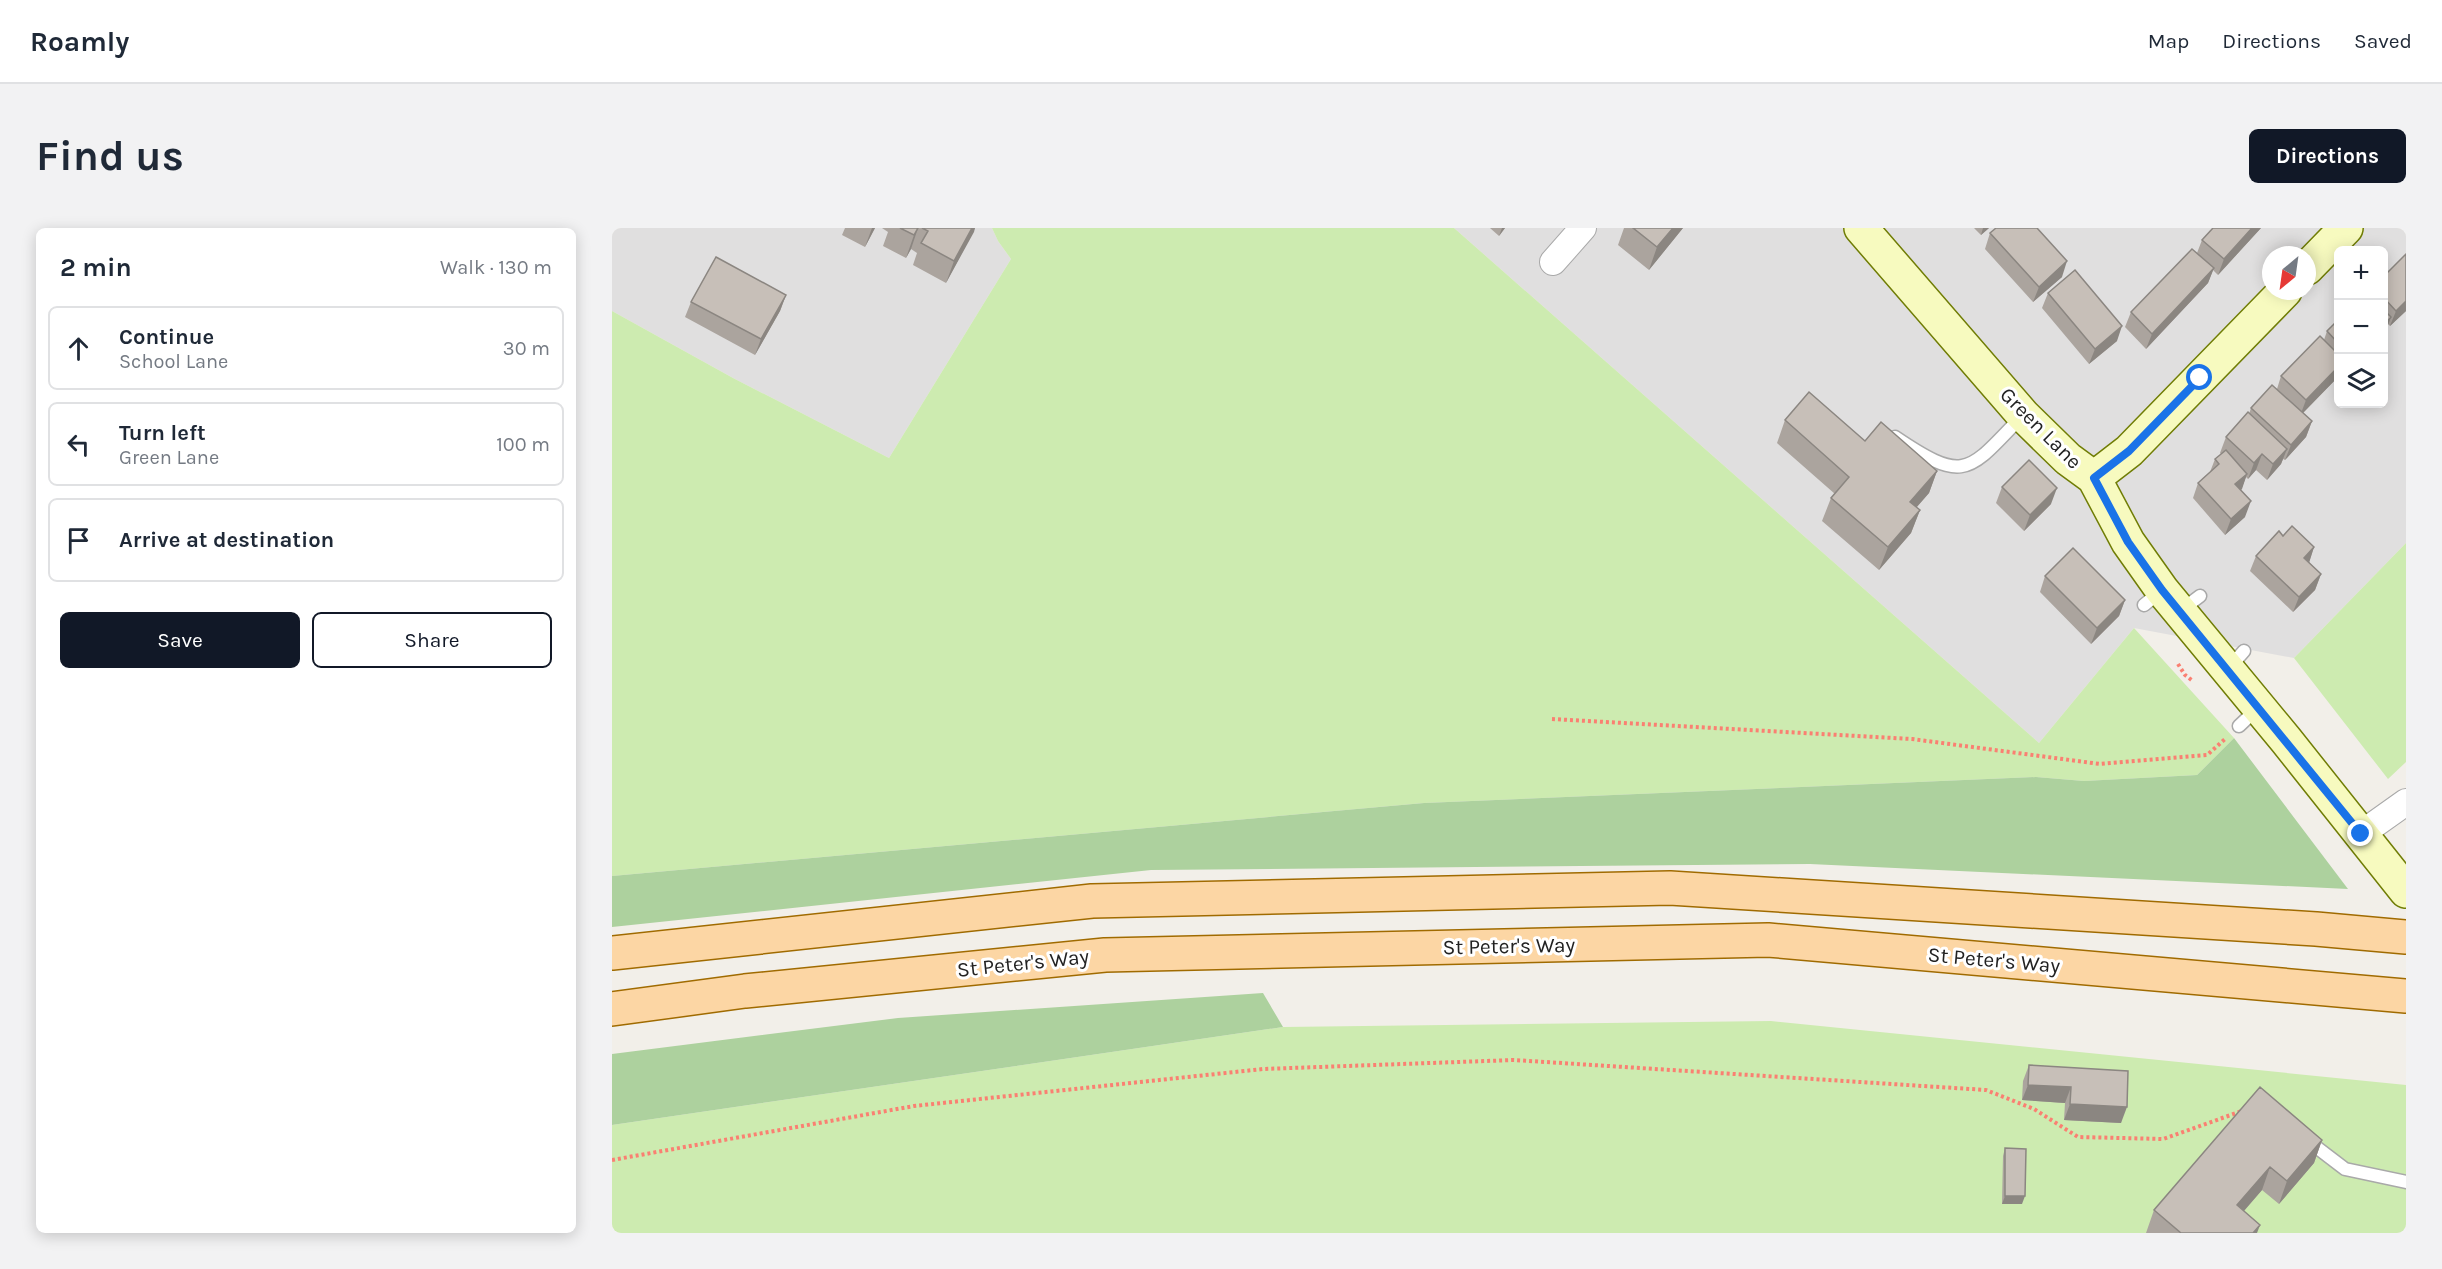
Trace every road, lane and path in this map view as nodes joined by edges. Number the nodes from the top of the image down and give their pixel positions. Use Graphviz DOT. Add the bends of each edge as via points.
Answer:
graph roads {
  1 [pos="1583,228"];
  2 [pos="1862,228"];
  3 [pos="2346,228"];
  4 [pos="2316,259"];
  5 [pos="1553,262"];
  6 [pos="2276,300"];
  7 [pos="2023,414"];
  8 [pos="1886,431"];
  9 [pos="2094,478"];
  10 [pos="2248,717"];
  11 [pos="1552,719"];
  12 [pos="2406,802"];
  13 [pos="2361,834"];
  14 [pos="2406,891"];
  15 [pos="2406,938"];
  16 [pos="612,953"];
  17 [pos="2406,996"];
  18 [pos="612,1009"];
  19 [pos="2252,1108"];
  20 [pos="2294,1129"];
  21 [pos="612,1160"];
  22 [pos="2406,1182"];
  1 -- 5 [label="street"];
  2 -- 7 [label="street, Green Lane"];
  3 -- 4 [label="street"];
  6 -- 9 [label="street" via="2129,451"];
  7 -- 8 [label="lane" via="1982,458 1957,468 1926,458"];
  7 -- 9 [label="street, Green Lane" via="2068,459"];
  9 -- 10 [label="street, Green Lane" via="2128,542 2171,601 2236,661"];
  10 -- 11 [label="path" via="2207,755 2100,764 1912,739"];
  10 -- 13 [label="street, Green Lane"];
  12 -- 13 [label="street"];
  13 -- 14 [label="street, Green Lane"];
  15 -- 16 [label="main road" via="1670,888 1092,901"];
  17 -- 18 [label="main road, St Peter's Way" via="1768,940 1105,955 745,991"];
  19 -- 21 [label="path" via="2163,1139 2078,1137 2034,1109 1986,1090 1514,1060 1263,1069 914,1106"];
  20 -- 22 [label="lane" via="2345,1169"];
}
